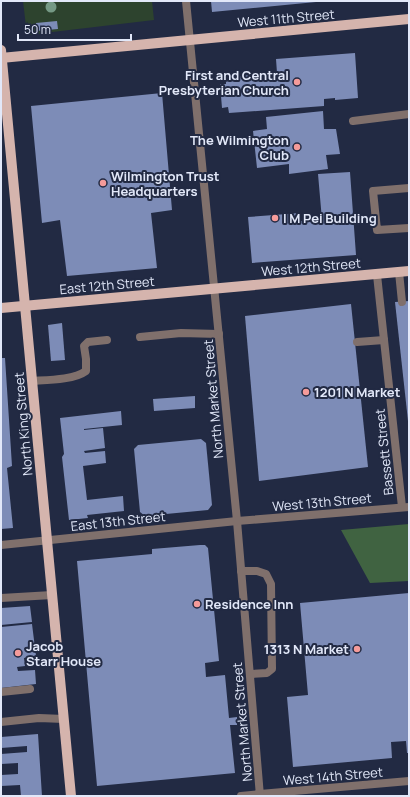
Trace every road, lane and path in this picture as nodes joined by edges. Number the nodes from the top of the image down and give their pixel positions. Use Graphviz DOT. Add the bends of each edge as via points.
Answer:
graph roads {
  1 [pos="186,1"];
  2 [pos="409,19"];
  3 [pos="190,40"];
  4 [pos="1,56"];
  5 [pos="409,114"];
  6 [pos="353,121"];
  7 [pos="409,188"];
  8 [pos="409,228"];
  9 [pos="409,271"];
  10 [pos="398,272"];
  11 [pos="377,275"];
  12 [pos="215,289"];
  13 [pos="402,302"];
  14 [pos="25,306"];
  15 [pos="1,308"];
  16 [pos="219,334"];
  17 [pos="140,337"];
  18 [pos="107,340"];
  19 [pos="384,340"];
  20 [pos="357,342"];
  21 [pos="32,381"];
  22 [pos="405,507"];
  23 [pos="237,521"];
  24 [pos="46,541"];
  25 [pos="1,545"];
  26 [pos="241,571"];
  27 [pos="52,595"];
  28 [pos="1,598"];
  29 [pos="250,674"];
  30 [pos="30,688"];
  31 [pos="1,692"];
  32 [pos="64,719"];
  33 [pos="1,722"];
  34 [pos="409,781"];
  35 [pos="260,795"];
  36 [pos="71,796"];
  37 [pos="241,796"];
  1 -- 3 [label="street, North Market Street"];
  2 -- 3 [label="main road, West 11th Street"];
  3 -- 4 [label="main road, West 11th Street"];
  3 -- 12 [label="street, North Market Street"];
  4 -- 14 [label="main road, North King Street"];
  5 -- 6 [label="street"];
  7 -- 8 [label="street" via="373,191 377,230"];
  9 -- 10 [label="main road, West 12th Street"];
  10 -- 11 [label="main road, West 12th Street"];
  10 -- 13 [label="street"];
  11 -- 12 [label="main road, West 12th Street"];
  11 -- 19 [label="street, Bassett Street"];
  12 -- 14 [label="main road, East 12th Street"];
  12 -- 16 [label="street, North Market Street"];
  14 -- 15 [label="main road, East 12th Street"];
  14 -- 21 [label="main road, North King Street"];
  16 -- 17 [label="street" via="181,333"];
  16 -- 23 [label="street, North Market Street"];
  18 -- 21 [label="street" via="88,342 84,346 86,371 81,374"];
  19 -- 20 [label="street"];
  19 -- 22 [label="street, Bassett Street"];
  21 -- 24 [label="main road, North King Street"];
  22 -- 23 [label="street, West 13th Street"];
  23 -- 24 [label="street, East 13th Street"];
  23 -- 26 [label="street, North Market Street"];
  24 -- 25 [label="street, East 13th Street"];
  24 -- 27 [label="main road, North King Street"];
  26 -- 29 [label="street, North Market Street"];
  26 -- 29 [label="street" via="266,574 270,584 272,669 267,673"];
  27 -- 28 [label="street"];
  27 -- 32 [label="main road, North King Street"];
  29 -- 35 [label="street, North Market Street"];
  30 -- 31 [label="street"];
  32 -- 33 [label="street" via="39,718"];
  32 -- 36 [label="main road, North King Street"];
  34 -- 35 [label="street, West 14th Street"];
  35 -- 37 [label="street, West 14th Street"];
}
